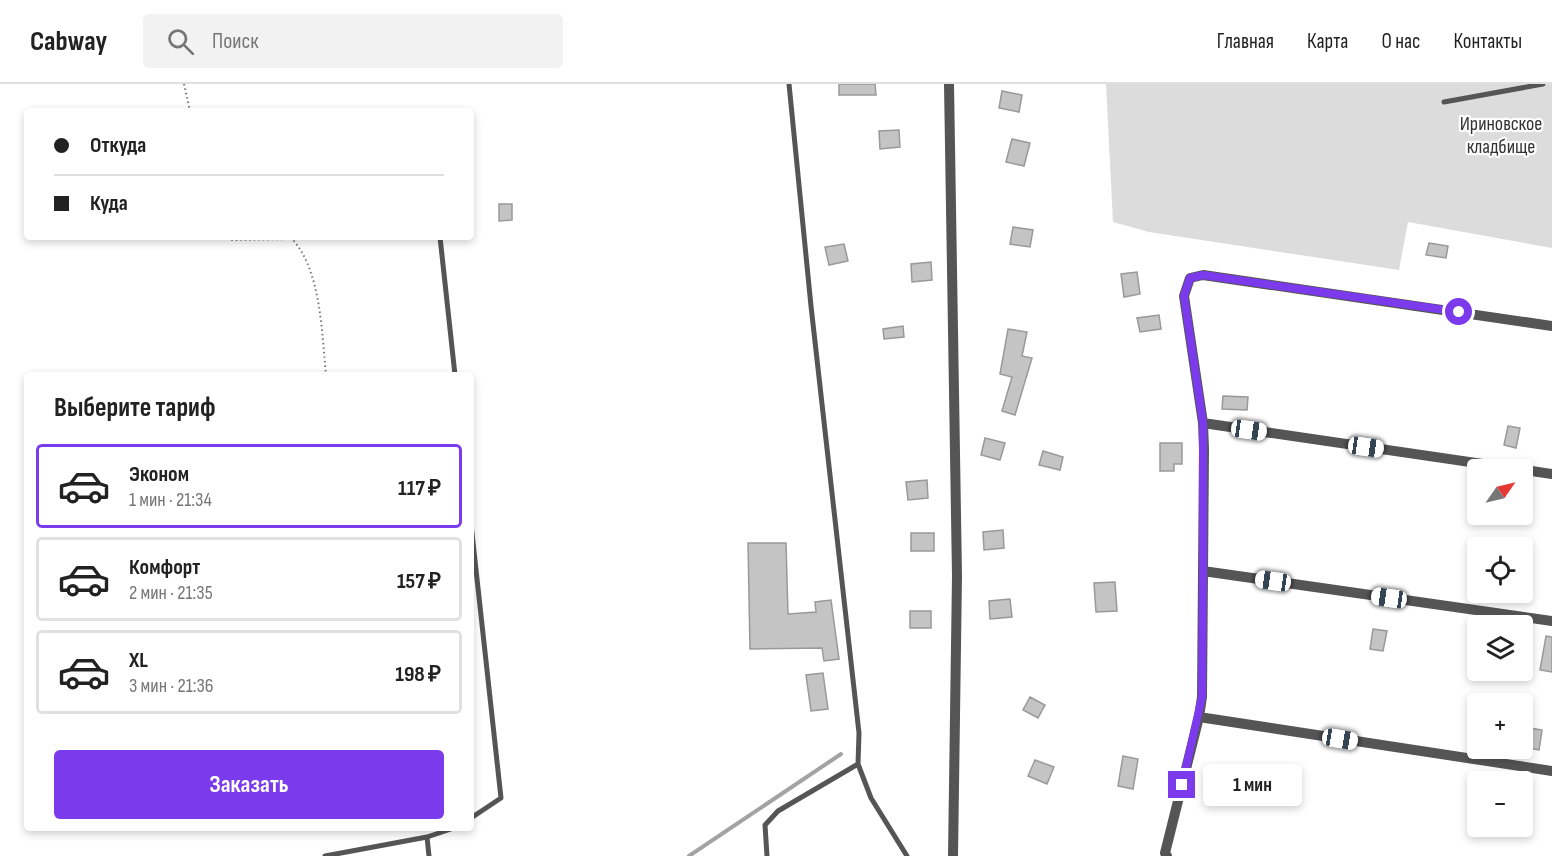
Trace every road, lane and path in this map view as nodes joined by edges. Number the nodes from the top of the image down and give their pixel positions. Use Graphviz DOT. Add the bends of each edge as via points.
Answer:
graph roads {
  1 [pos="184,84"];
  2 [pos="789,84"];
  3 [pos="949,84"];
  4 [pos="1543,84"];
  5 [pos="1444,102"];
  6 [pos="189,108"];
  7 [pos="293,240"];
  8 [pos="440,240"];
  9 [pos="1552,326"];
  10 [pos="326,372"];
  11 [pos="455,372"];
  12 [pos="1203,423"];
  13 [pos="1552,474"];
  14 [pos="474,551"];
  15 [pos="1203,571"];
  16 [pos="1552,621"];
  17 [pos="1199,717"];
  18 [pos="858,764"];
  19 [pos="1552,771"];
  20 [pos="474,816"];
  21 [pos="445,831"];
  22 [pos="427,837"];
  23 [pos="325,856"];
  24 [pos="429,856"];
  25 [pos="767,856"];
  26 [pos="907,856"];
  27 [pos="953,856"];
  28 [pos="1167,856"];
  1 -- 6 [label="path"];
  2 -- 18 [label="lane" via="859,733"];
  3 -- 27 [label="street" via="957,576"];
  4 -- 5 [label="lane"];
  7 -- 10 [label="path" via="304,252 321,318"];
  8 -- 11 [label="lane"];
  9 -- 12 [label="street" via="1203,275 1190,278 1184,296"];
  12 -- 13 [label="street"];
  12 -- 15 [label="street"];
  14 -- 20 [label="lane" via="501,798"];
  15 -- 16 [label="street"];
  15 -- 17 [label="street"];
  17 -- 19 [label="street"];
  17 -- 28 [label="street"];
  18 -- 25 [label="lane" via="778,811 765,825"];
  18 -- 26 [label="lane" via="871,798"];
  21 -- 22 [label="lane"];
  22 -- 23 [label="lane"];
  22 -- 24 [label="lane"];
}
